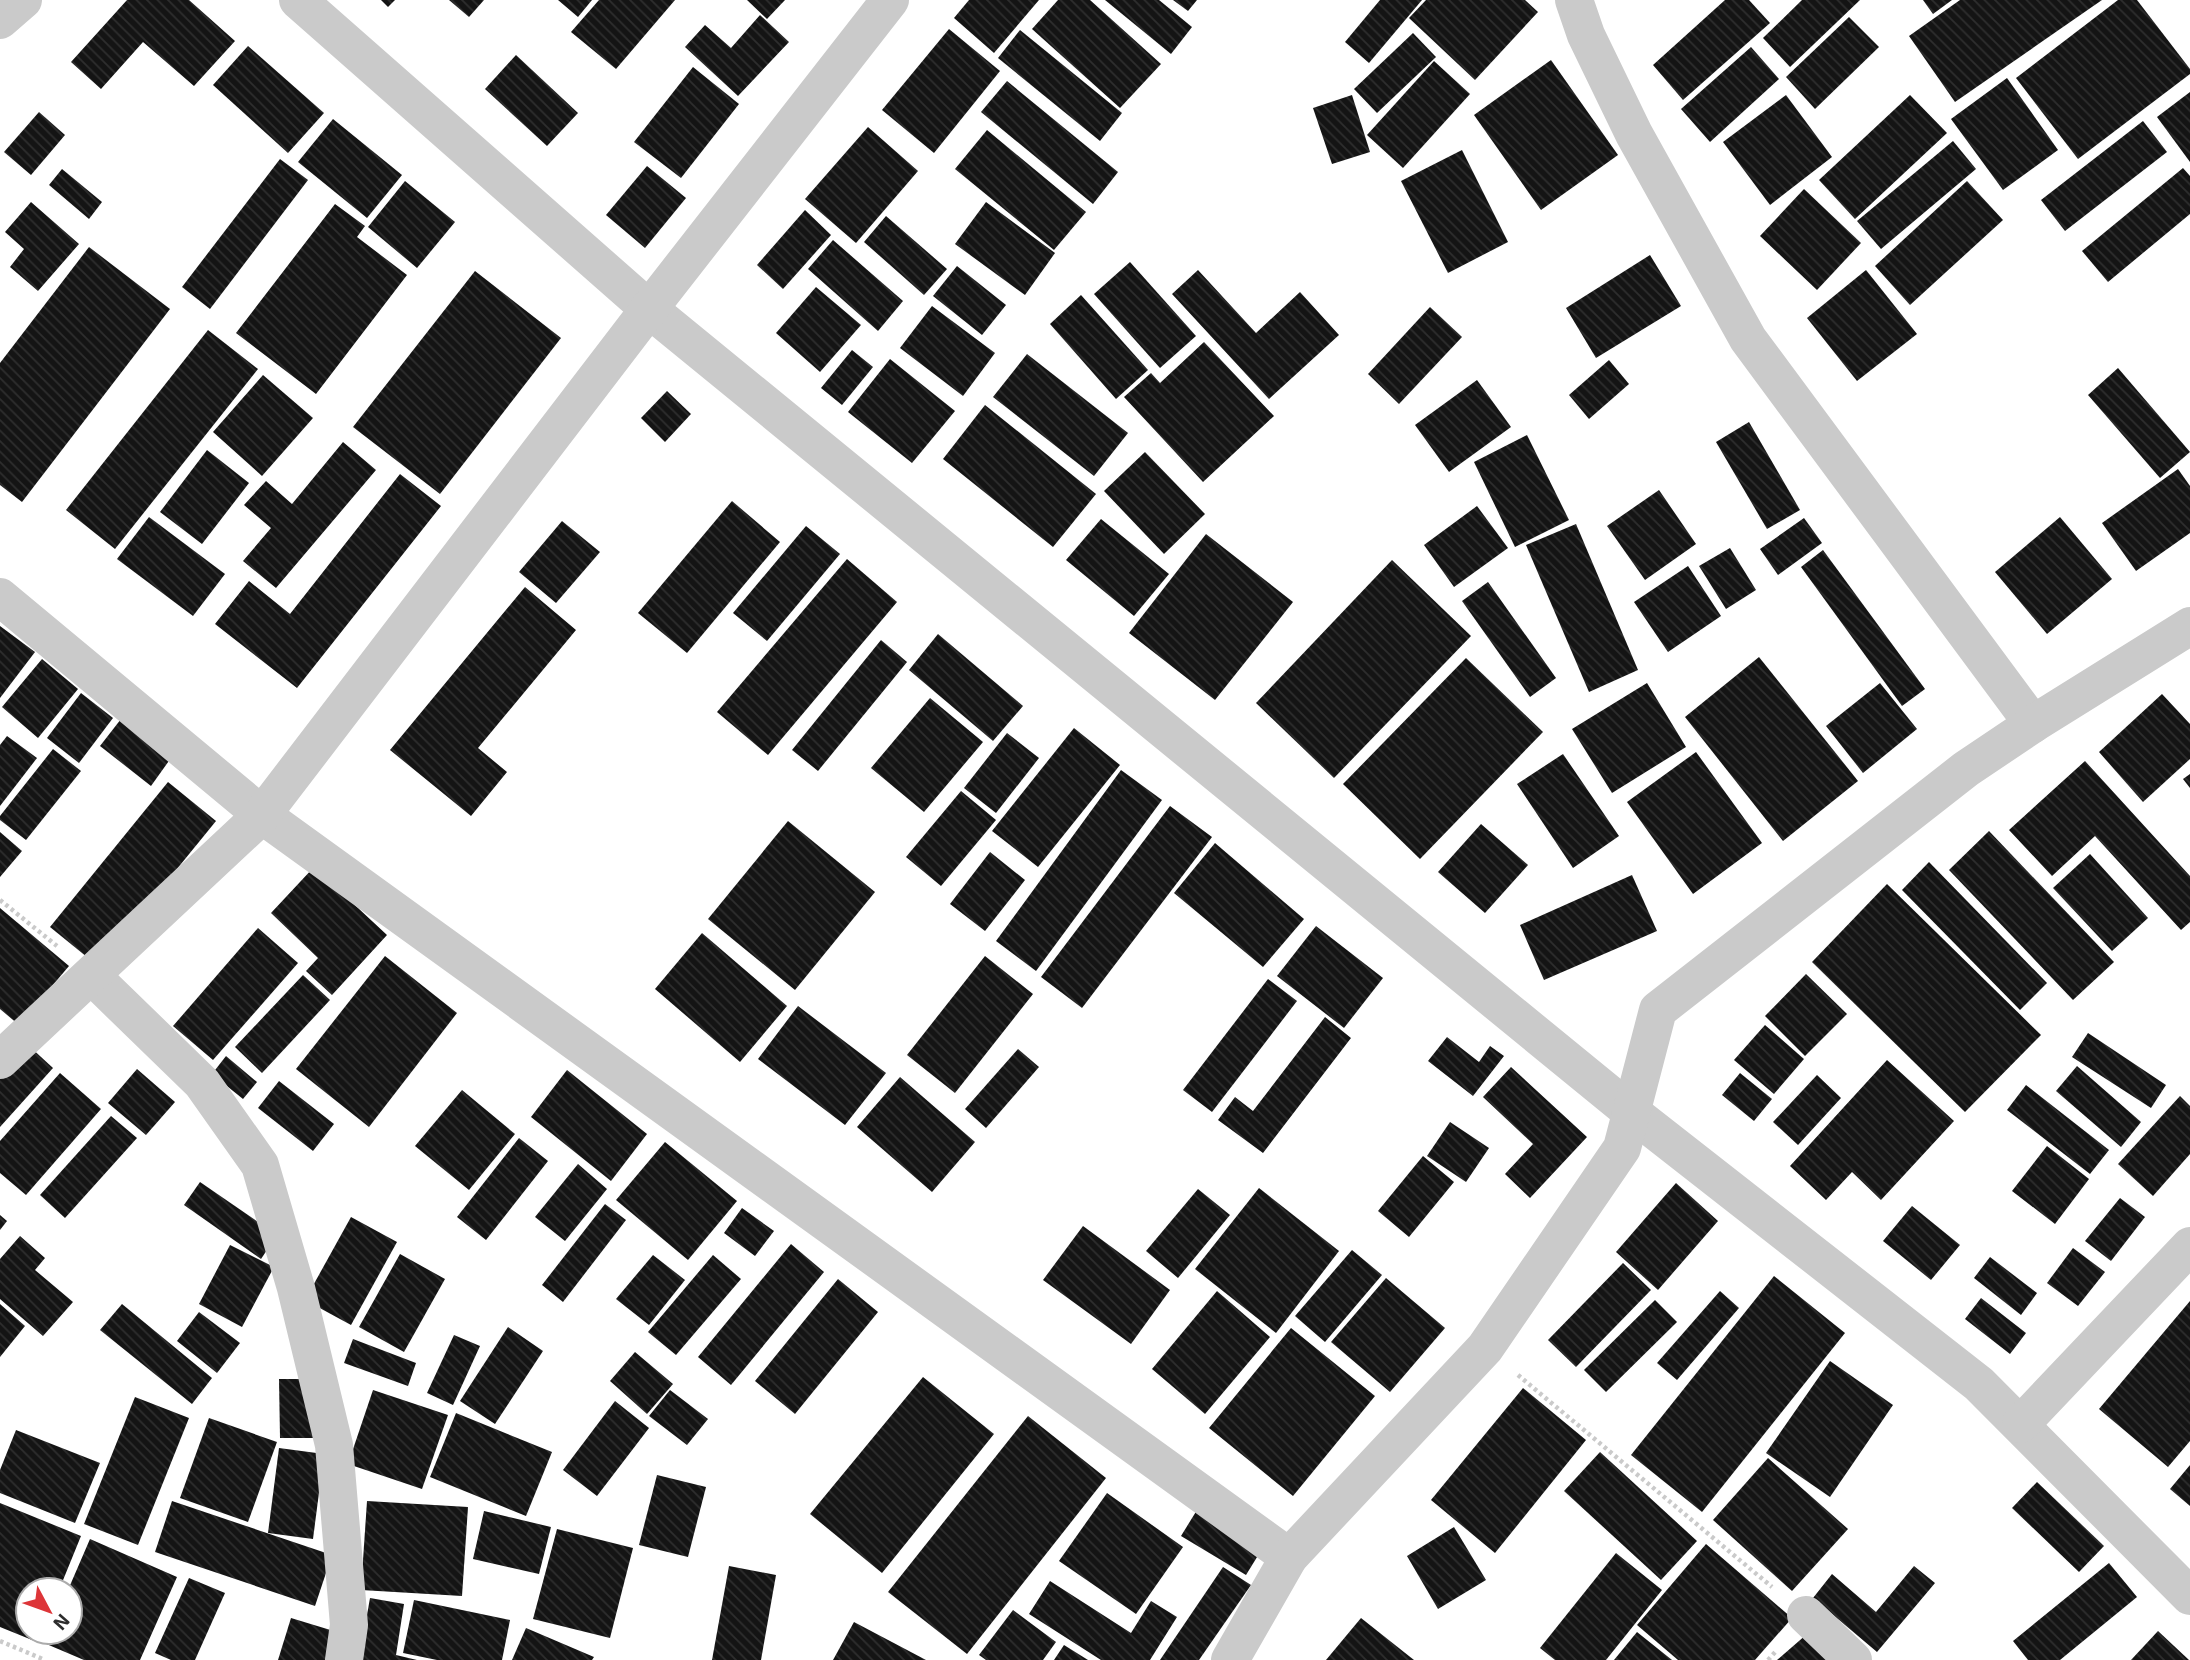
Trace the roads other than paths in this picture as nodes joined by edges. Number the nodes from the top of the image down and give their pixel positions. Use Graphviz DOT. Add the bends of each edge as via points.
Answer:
graph roads {
  1 [pos="23,0"];
  2 [pos="298,0"];
  3 [pos="890,0"];
  4 [pos="1574,0"];
  5 [pos="0,20"];
  6 [pos="649,309"];
  7 [pos="0,597"];
  8 [pos="2190,626"];
  9 [pos="2033,724"];
  10 [pos="262,815"];
  11 [pos="92,976"];
  12 [pos="0,1060"];
  13 [pos="1630,1111"];
  14 [pos="2190,1246"];
  15 [pos="2021,1424"];
  16 [pos="1289,1557"];
  17 [pos="2190,1596"];
  18 [pos="1806,1615"];
  19 [pos="344,1660"];
  20 [pos="1230,1660"];
  21 [pos="1853,1660"];
  1 -- 5 [label="street"];
  2 -- 6 [label="street"];
  3 -- 6 [label="street"];
  4 -- 9 [label="street" via="1634,134 1748,339"];
  6 -- 10 [label="street"];
  6 -- 13 [label="street"];
  7 -- 10 [label="street"];
  8 -- 9 [label="street"];
  9 -- 13 [label="street" via="1966,769 1658,1010"];
  10 -- 11 [label="street"];
  10 -- 16 [label="street"];
  11 -- 12 [label="street"];
  11 -- 19 [label="street" via="202,1083 260,1165 334,1445 349,1625"];
  13 -- 15 [label="street" via="1979,1384"];
  13 -- 16 [label="street" via="1622,1149 1485,1348"];
  14 -- 15 [label="street"];
  15 -- 17 [label="street"];
  16 -- 20 [label="street"];
  18 -- 21 [label="street"];
}
